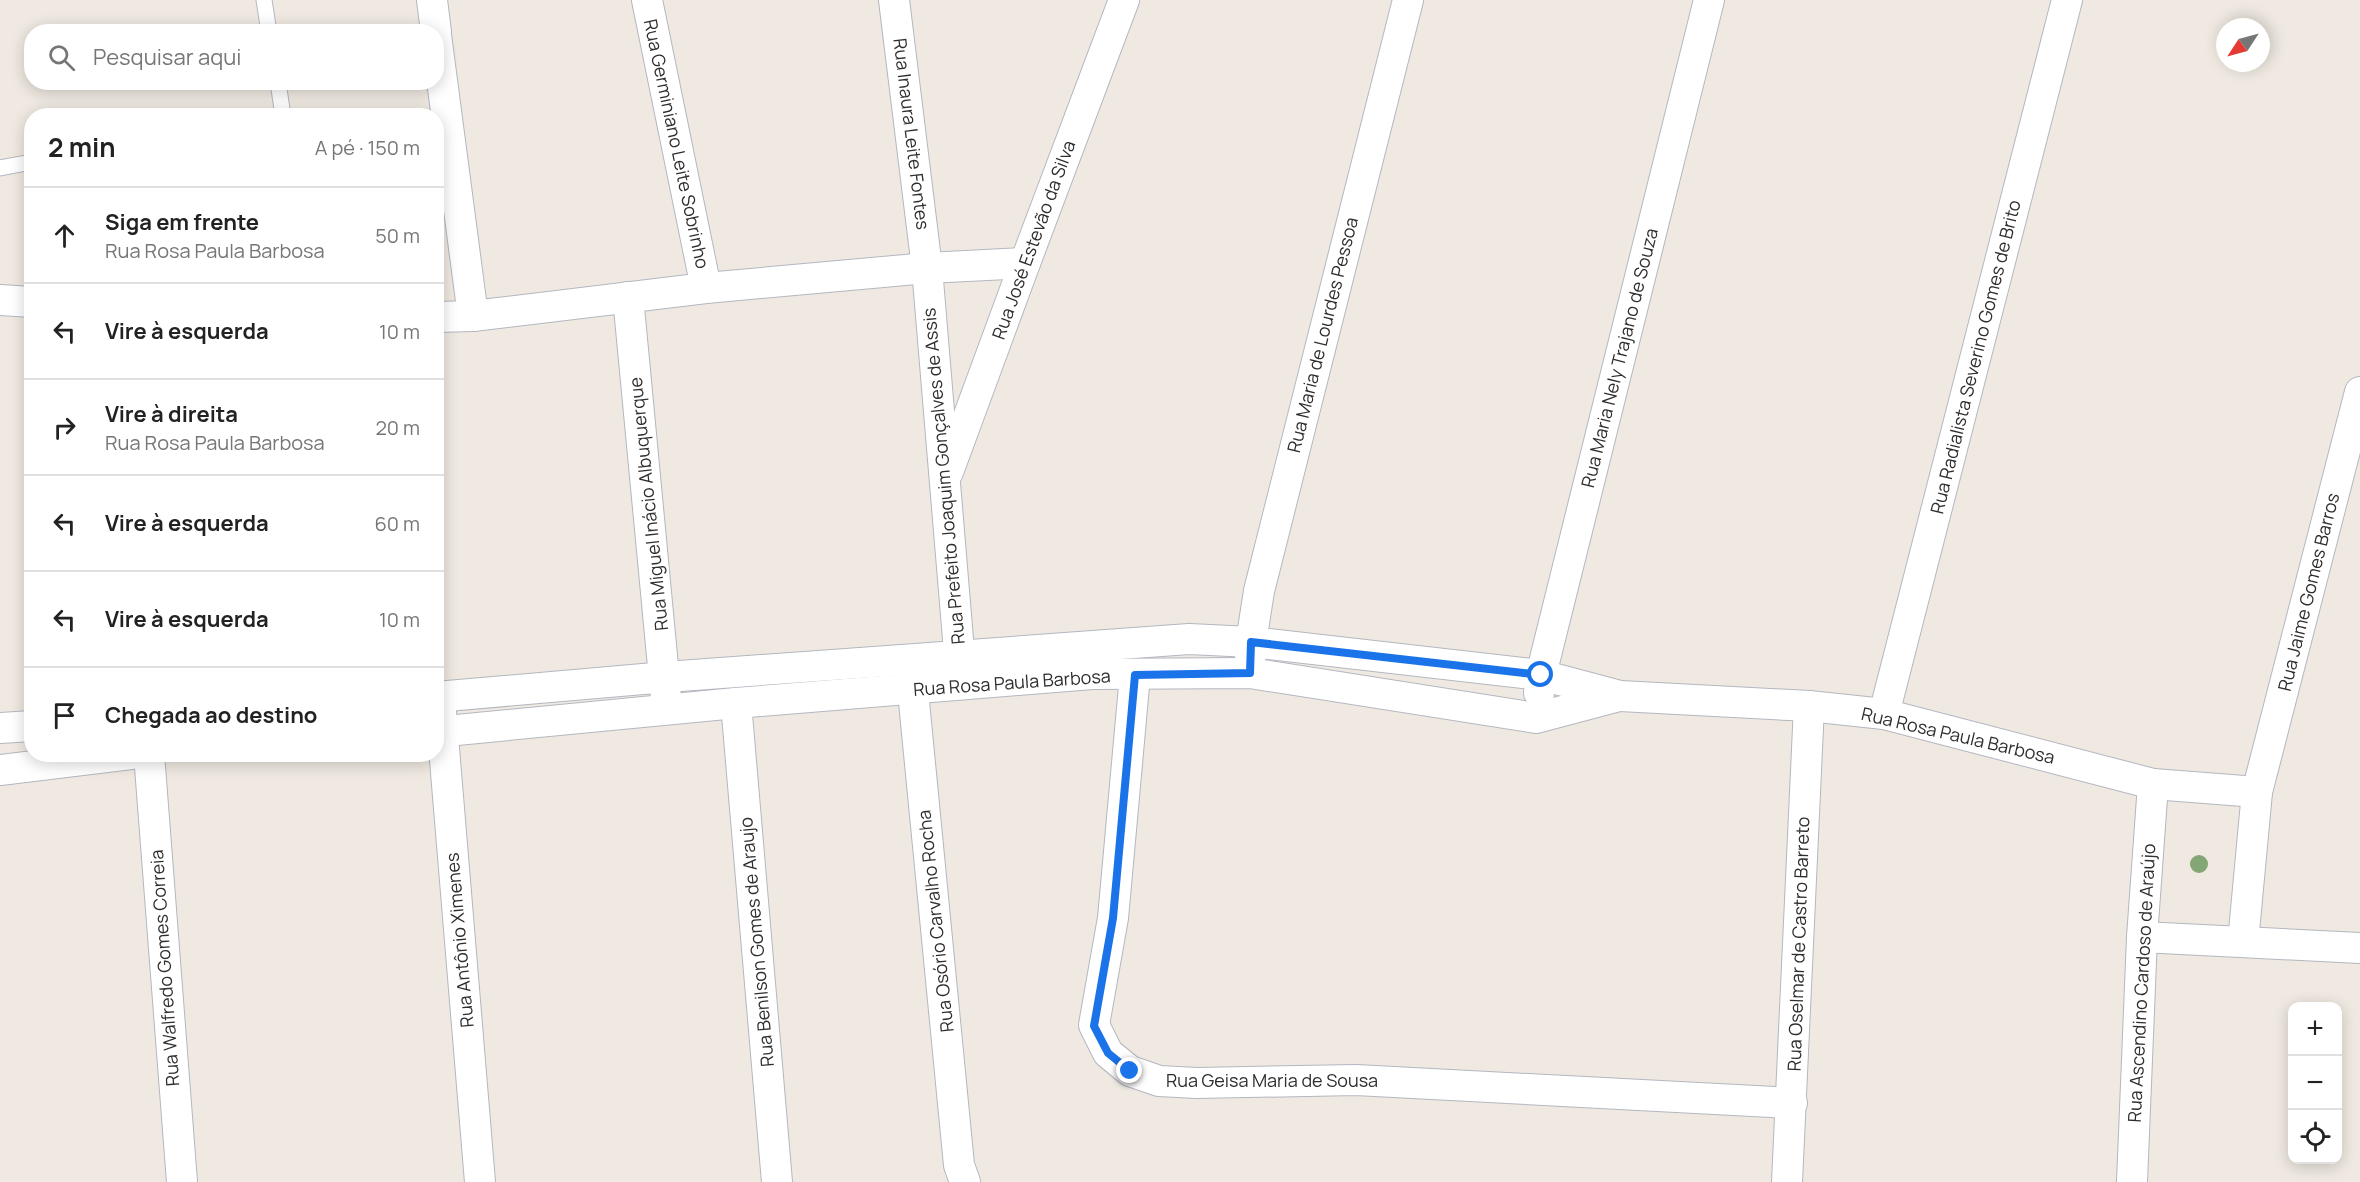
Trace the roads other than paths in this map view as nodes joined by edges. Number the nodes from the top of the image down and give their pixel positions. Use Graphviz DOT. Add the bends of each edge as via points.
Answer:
graph roads {
  1 [pos="264,0"];
  2 [pos="432,0"];
  3 [pos="647,0"];
  4 [pos="894,0"];
  5 [pos="1124,0"];
  6 [pos="1408,0"];
  7 [pos="1709,0"];
  8 [pos="2067,0"];
  9 [pos="268,24"];
  10 [pos="435,24"];
  11 [pos="279,90"];
  12 [pos="443,90"];
  13 [pos="282,108"];
  14 [pos="24,164"];
  15 [pos="0,168"];
  16 [pos="1025,263"];
  17 [pos="927,268"];
  18 [pos="706,288"];
  19 [pos="628,297"];
  20 [pos="0,300"];
  21 [pos="24,302"];
  22 [pos="473,316"];
  23 [pos="444,317"];
  24 [pos="2360,392"];
  25 [pos="945,480"];
  26 [pos="1251,642"];
  27 [pos="910,659"];
  28 [pos="960,669"];
  29 [pos="1250,673"];
  30 [pos="1135,675"];
  31 [pos="1541,675"];
  32 [pos="666,677"];
  33 [pos="912,690"];
  34 [pos="1620,696"];
  35 [pos="444,697"];
  36 [pos="736,703"];
  37 [pos="1809,706"];
  38 [pos="666,710"];
  39 [pos="1884,714"];
  40 [pos="1536,718"];
  41 [pos="24,726"];
  42 [pos="0,728"];
  43 [pos="444,732"];
  44 [pos="53,762"];
  45 [pos="150,762"];
  46 [pos="442,762"];
  47 [pos="0,770"];
  48 [pos="2153,784"];
  49 [pos="2257,792"];
  50 [pos="2142,937"];
  51 [pos="2243,942"];
  52 [pos="2360,948"];
  53 [pos="1792,1103"];
  54 [pos="182,1182"];
  55 [pos="480,1182"];
  56 [pos="777,1182"];
  57 [pos="965,1182"];
  58 [pos="1787,1182"];
  59 [pos="2132,1182"];
  1 -- 9 [label="lane"];
  2 -- 10 [label="street"];
  3 -- 18 [label="street, Rua Germiniano Leite Sobrinho"];
  4 -- 17 [label="street, Rua Inaura Leite Fontes"];
  5 -- 16 [label="street, Rua José Estevão da Silva"];
  6 -- 26 [label="street, Rua Maria de Lourdes Pessoa" via="1259,591"];
  7 -- 31 [label="street, Rua Maria Nely Trajano de Souza"];
  8 -- 39 [label="street, Rua Radialista Severino Gomes de Brito"];
  11 -- 13 [label="lane"];
  12 -- 22 [label="street"];
  14 -- 15 [label="lane"];
  16 -- 17 [label="street"];
  16 -- 25 [label="street, Rua José Estevão da Silva"];
  17 -- 18 [label="street"];
  17 -- 25 [label="street, Rua Prefeito Joaquim Gonçalves de Assis"];
  18 -- 19 [label="street"];
  19 -- 22 [label="street"];
  19 -- 32 [label="street, Rua Miguel Inácio Albuquerque"];
  20 -- 21 [label="street"];
  22 -- 23 [label="street"];
  24 -- 49 [label="street, Rua Jaime Gomes Barros"];
  25 -- 28 [label="street, Rua Prefeito Joaquim Gonçalves de Assis"];
  26 -- 28 [label="street, Rua Rosa Paula Barbosa" via="1189,639"];
  26 -- 29 [label="street, Rua Maria de Lourdes Pessoa"];
  26 -- 31 [label="street, Rua Rosa Paula Barbosa"];
  27 -- 28 [label="street, Rua Rosa Paula Barbosa"];
  27 -- 32 [label="street, Rua Rosa Paula Barbosa"];
  27 -- 33 [label="street, Rua Osório Carvalho Rocha"];
  28 -- 30 [label="street, Rua Rosa Paula Barbosa"];
  28 -- 33 [label="street, Rua Rosa Paula Barbosa"];
  29 -- 30 [label="street, Rua Rosa Paula Barbosa"];
  29 -- 40 [label="street, Rua Rosa Paula Barbosa"];
  30 -- 53 [label="street, Rua Geisa Maria de Sousa" via="1113,918 1094,1026 1108,1053 1130,1071 1159,1081 1197,1083 1356,1080"];
  31 -- 34 [label="street, Rua Rosa Paula Barbosa"];
  31 -- 40 [label="street, Rua Maria Nely Trajano de Souza"];
  32 -- 35 [label="street, Rua Rosa Paula Barbosa"];
  32 -- 38 [label="street, Rua Miguel Inácio Albuquerque"];
  33 -- 36 [label="street, Rua Rosa Paula Barbosa"];
  33 -- 57 [label="street, Rua Osório Carvalho Rocha" via="959,1165"];
  34 -- 37 [label="street, Rua Rosa Paula Barbosa"];
  34 -- 40 [label="street, Rua Rosa Paula Barbosa"];
  36 -- 38 [label="street, Rua Rosa Paula Barbosa"];
  36 -- 56 [label="street, Rua Benilson Gomes de Araujo"];
  37 -- 39 [label="street, Rua Rosa Paula Barbosa"];
  37 -- 53 [label="street, Rua Oselmar de Castro Barreto"];
  38 -- 43 [label="street, Rua Rosa Paula Barbosa"];
  39 -- 48 [label="street, Rua Rosa Paula Barbosa"];
  41 -- 42 [label="street"];
  44 -- 47 [label="street"];
  45 -- 54 [label="street, Rua Walfredo Gomes Correia"];
  46 -- 55 [label="street, Rua Antônio Ximenes"];
  48 -- 49 [label="street, Rua Rosa Paula Barbosa"];
  48 -- 50 [label="street, Rua Ascendino Cardoso de Araújo"];
  49 -- 51 [label="street, Rua Jaime Gomes Barros"];
  50 -- 51 [label="street"];
  50 -- 59 [label="street, Rua Ascendino Cardoso de Araújo"];
  51 -- 52 [label="street"];
  53 -- 58 [label="street, Rua Oselmar de Castro Barreto"];
}
